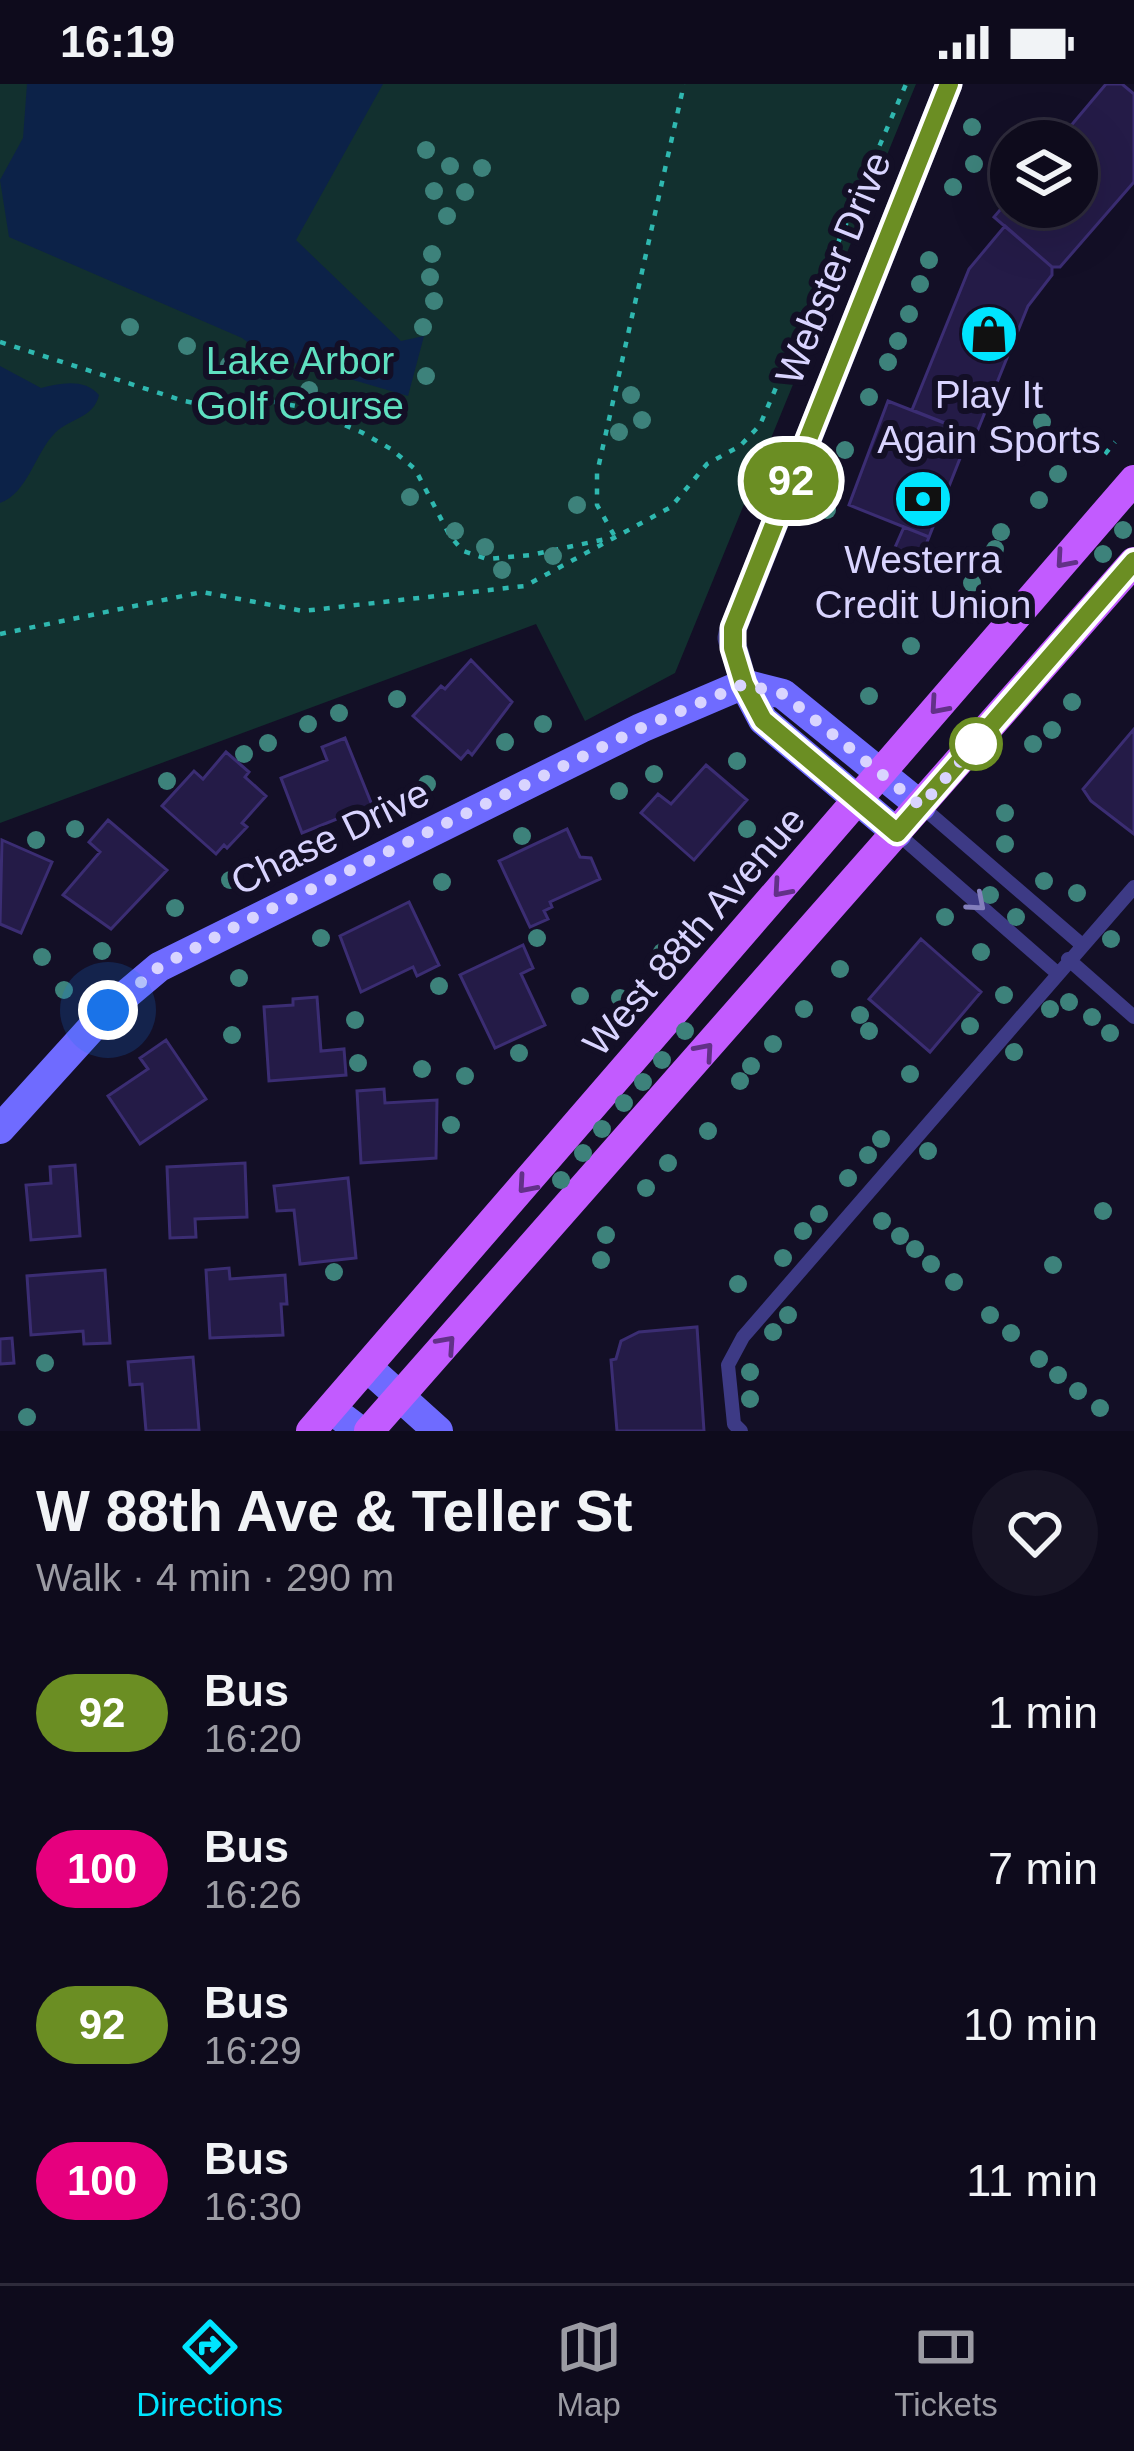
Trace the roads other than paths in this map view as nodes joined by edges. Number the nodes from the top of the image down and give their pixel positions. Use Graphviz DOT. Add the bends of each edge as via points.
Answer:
graph roads {
  1 [pos="949,84"];
  2 [pos="1134,480"];
  3 [pos="1134,562"];
  4 [pos="744,684"];
  5 [pos="881,771"];
  6 [pos="856,800"];
  7 [pos="921,806"];
  8 [pos="897,833"];
  9 [pos="1134,887"];
  10 [pos="1081,944"];
  11 [pos="1068,959"];
  12 [pos="1057,973"];
  13 [pos="1134,1017"];
  14 [pos="0,1129"];
  15 [pos="367,1367"];
  16 [pos="400,1397"];
  17 [pos="321,1420"];
  18 [pos="364,1431"];
  19 [pos="438,1431"];
  20 [pos="742,1431"];
  1 -- 4 [label="street, Webster Drive" via="733,628"];
  2 -- 5 [label="main road, West 88th Avenue, one-way"];
  3 -- 7 [label="main road"];
  4 -- 5 [label="street" via="783,694"];
  4 -- 6 [label="street" via="763,720"];
  4 -- 14 [label="street, Chase Drive" via="159,967 108,1010"];
  5 -- 6 [label="main road, West 88th Avenue"];
  5 -- 7 [label="street"];
  6 -- 8 [label="street"];
  6 -- 15 [label="main road, West 88th Avenue, one-way"];
  7 -- 8 [label="main road"];
  7 -- 10 [label="lane"];
  8 -- 12 [label="lane, one-way"];
  16 -- 8 [label="main road, one-way"];
  9 -- 10 [label="lane"];
  10 -- 11 [label="lane"];
  11 -- 12 [label="lane"];
  11 -- 13 [label="lane"];
  12 -- 20 [label="lane" via="743,1337 728,1365 734,1424"];
  15 -- 16 [label="street"];
  15 -- 17 [label="main road, West 88th Avenue"];
  16 -- 18 [label="main road"];
  16 -- 19 [label="street"];
  17 -- 18 [label="street"];
}
